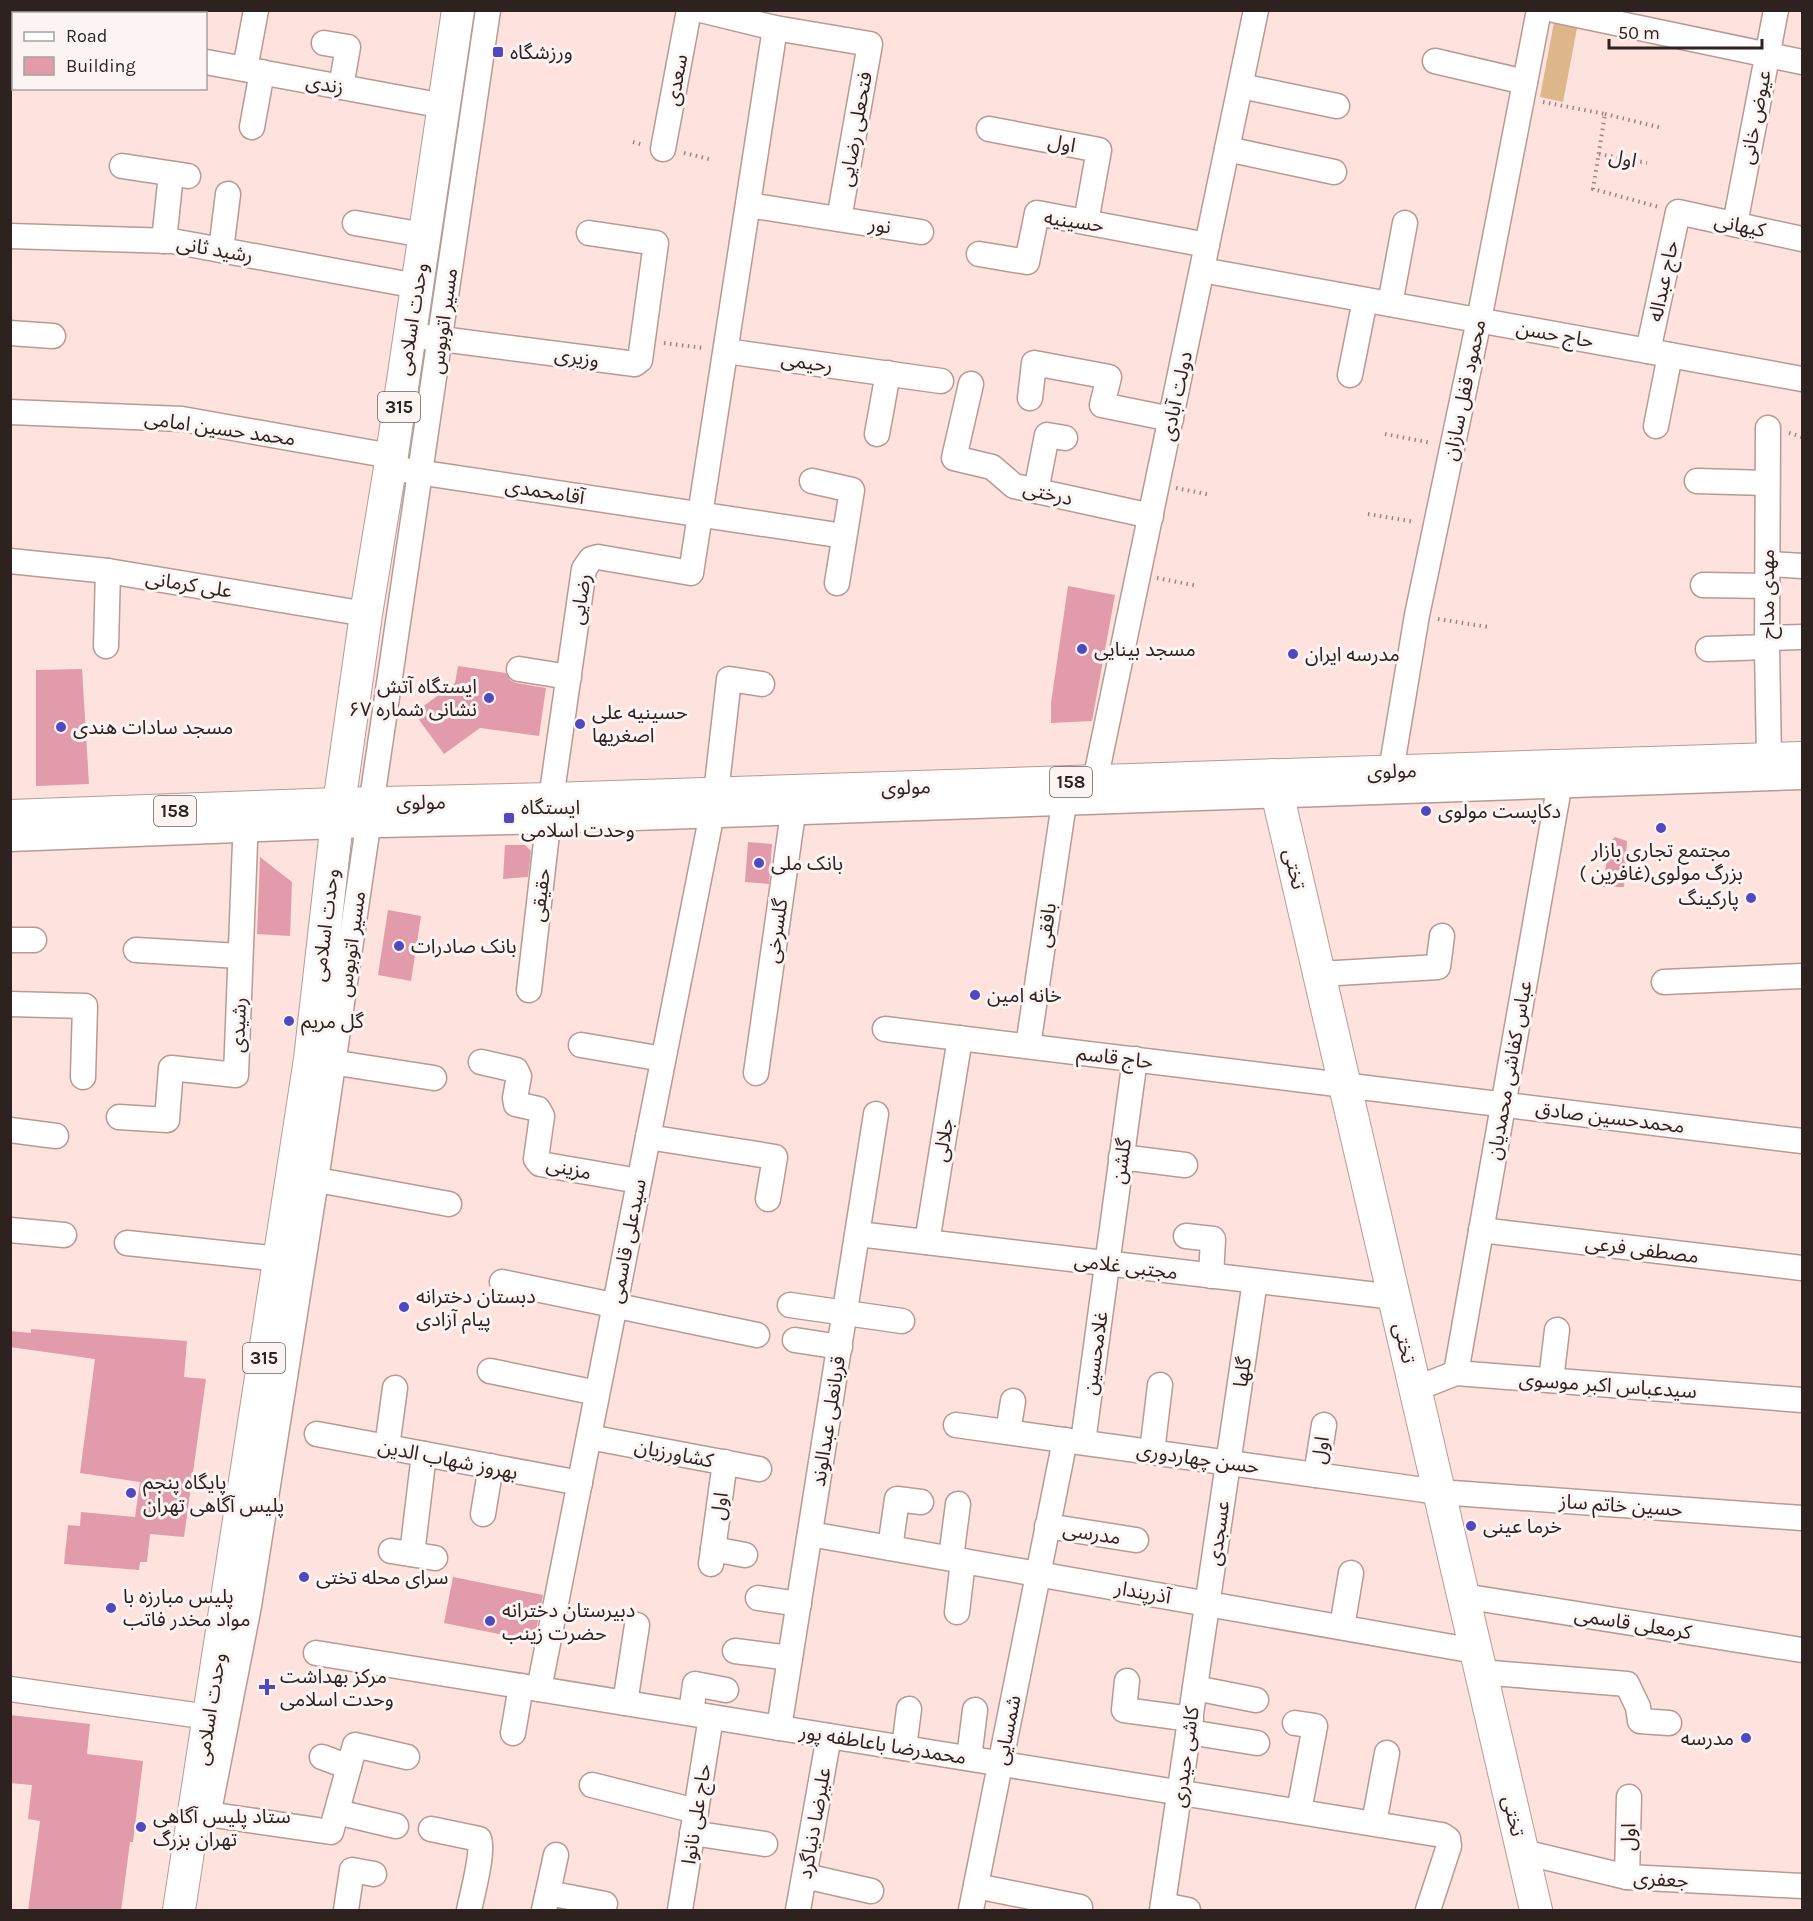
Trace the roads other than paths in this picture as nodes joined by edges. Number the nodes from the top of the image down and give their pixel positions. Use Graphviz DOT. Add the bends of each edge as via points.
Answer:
graph roads {
  1 [pos="256,10"];
  2 [pos="458,10"];
  3 [pos="488,10"];
  4 [pos="689,10"];
  5 [pos="701,10"];
  6 [pos="1256,10"];
  7 [pos="1539,10"];
  8 [pos="1554,10"];
  9 [pos="1776,10"];
  10 [pos="775,28"];
  11 [pos="324,43"];
  12 [pos="1767,54"];
  13 [pos="1435,61"];
  14 [pos="207,62"];
  15 [pos="1803,62"];
  16 [pos="253,70"];
  17 [pos="1241,86"];
  18 [pos="341,87"];
  19 [pos="1524,90"];
  20 [pos="444,106"];
  21 [pos="1337,106"];
  22 [pos="252,127"];
  23 [pos="989,129"];
  24 [pos="663,149"];
  25 [pos="1227,149"];
  26 [pos="122,166"];
  27 [pos="1334,172"];
  28 [pos="228,194"];
  29 [pos="748,205"];
  30 [pos="1678,212"];
  31 [pos="838,219"];
  32 [pos="1086,222"];
  33 [pos="355,223"];
  34 [pos="1405,223"];
  35 [pos="1735,224"];
  36 [pos="921,232"];
  37 [pos="589,233"];
  38 [pos="424,235"];
  39 [pos="10,236"];
  40 [pos="1803,239"];
  41 [pos="164,241"];
  42 [pos="1208,245"];
  43 [pos="221,250"];
  44 [pos="979,254"];
  45 [pos="1202,270"];
  46 [pos="417,286"];
  47 [pos="1365,300"];
  48 [pos="1390,304"];
  49 [pos="1479,320"];
  50 [pos="10,333"];
  51 [pos="53,336"];
  52 [pos="425,337"];
  53 [pos="726,351"];
  54 [pos="1659,353"];
  55 [pos="888,374"];
  56 [pos="1350,375"];
  57 [pos="1803,379"];
  58 [pos="941,381"];
  59 [pos="971,384"];
  60 [pos="1029,399"];
  61 [pos="10,412"];
  62 [pos="1171,419"];
  63 [pos="1656,426"];
  64 [pos="1768,428"];
  65 [pos="877,434"];
  66 [pos="1065,438"];
  67 [pos="390,462"];
  68 [pos="420,472"];
  69 [pos="812,482"];
  70 [pos="1697,482"];
  71 [pos="1767,483"];
  72 [pos="1036,491"];
  73 [pos="700,515"];
  74 [pos="1150,516"];
  75 [pos="844,536"];
  76 [pos="10,561"];
  77 [pos="1803,566"];
  78 [pos="108,570"];
  79 [pos="1768,575"];
  80 [pos="837,583"];
  81 [pos="1703,585"];
  82 [pos="366,614"];
  83 [pos="1803,637"];
  84 [pos="1768,643"];
  85 [pos="106,646"];
  86 [pos="1708,649"];
  87 [pos="519,669"];
  88 [pos="569,677"];
  89 [pos="762,684"];
  90 [pos="1803,758"];
  91 [pos="1769,759"];
  92 [pos="1392,771"];
  93 [pos="1561,776"];
  94 [pos="1803,777"];
  95 [pos="1095,781"];
  96 [pos="1276,785"];
  97 [pos="795,801"];
  98 [pos="1064,803"];
  99 [pos="714,804"];
  100 [pos="550,810"];
  101 [pos="370,814"];
  102 [pos="338,815"];
  103 [pos="10,816"];
  104 [pos="246,820"];
  105 [pos="10,839"];
  106 [pos="1442,936"];
  107 [pos="136,950"];
  108 [pos="240,956"];
  109 [pos="1320,974"];
  110 [pos="1803,976"];
  111 [pos="1664,982"];
  112 [pos="529,990"];
  113 [pos="10,1004"];
  114 [pos="885,1029"];
  115 [pos="960,1038"];
  116 [pos="581,1045"];
  117 [pos="1028,1046"];
  118 [pos="663,1059"];
  119 [pos="1134,1059"];
  120 [pos="322,1061"];
  121 [pos="481,1062"];
  122 [pos="756,1073"];
  123 [pos="83,1077"];
  124 [pos="434,1078"];
  125 [pos="1345,1084"];
  126 [pos="1503,1104"];
  127 [pos="876,1114"];
  128 [pos="119,1117"];
  129 [pos="10,1130"];
  130 [pos="56,1136"];
  131 [pos="648,1137"];
  132 [pos="1803,1141"];
  133 [pos="1121,1157"];
  134 [pos="1185,1165"];
  135 [pos="304,1178"];
  136 [pos="639,1181"];
  137 [pos="768,1199"];
  138 [pos="449,1204"];
  139 [pos="10,1230"];
  140 [pos="1481,1230"];
  141 [pos="858,1234"];
  142 [pos="64,1235"];
  143 [pos="1186,1236"];
  144 [pos="927,1242"];
  145 [pos="127,1243"];
  146 [pos="280,1259"];
  147 [pos="1107,1264"];
  148 [pos="1803,1268"];
  149 [pos="1211,1276"];
  150 [pos="1255,1281"];
  151 [pos="502,1282"];
  152 [pos="1394,1297"];
  153 [pos="790,1305"];
  154 [pos="614,1307"];
  155 [pos="845,1313"];
  156 [pos="902,1321"];
  157 [pos="1557,1330"];
  158 [pos="757,1335"];
  159 [pos="795,1340"];
  160 [pos="840,1347"];
  161 [pos="490,1371"];
  162 [pos="1456,1373"];
  163 [pos="1551,1380"];
  164 [pos="1161,1385"];
  165 [pos="395,1388"];
  166 [pos="1415,1389"];
  167 [pos="597,1393"];
  168 [pos="1803,1400"];
  169 [pos="1013,1401"];
  170 [pos="956,1425"];
  171 [pos="1324,1425"];
  172 [pos="1008,1432"];
  173 [pos="317,1434"];
  174 [pos="589,1437"];
  175 [pos="1074,1441"];
  176 [pos="387,1447"];
  177 [pos="1152,1452"];
  178 [pos="424,1454"];
  179 [pos="725,1462"];
  180 [pos="1228,1463"];
  181 [pos="491,1466"];
  182 [pos="759,1469"];
  183 [pos="1316,1475"];
  184 [pos="580,1483"];
  185 [pos="1439,1492"];
  186 [pos="921,1502"];
  187 [pos="958,1504"];
  188 [pos="483,1514"];
  189 [pos="1803,1518"];
  190 [pos="1047,1526"];
  191 [pos="810,1533"];
  192 [pos="1136,1540"];
  193 [pos="890,1548"];
  194 [pos="413,1554"];
  195 [pos="746,1555"];
  196 [pos="957,1559"];
  197 [pos="1038,1574"];
  198 [pos="1351,1574"];
  199 [pos="1463,1596"];
  200 [pos="758,1598"];
  201 [pos="799,1604"];
  202 [pos="1208,1604"];
  203 [pos="957,1612"];
  204 [pos="637,1625"];
  205 [pos="1342,1627"];
  206 [pos="1803,1650"];
  207 [pos="735,1651"];
  208 [pos="316,1653"];
  209 [pos="790,1658"];
  210 [pos="1478,1661"];
  211 [pos="1127,1681"];
  212 [pos="530,1688"];
  213 [pos="1195,1688"];
  214 [pos="10,1689"];
  215 [pos="726,1690"];
  216 [pos="1256,1700"];
  217 [pos="625,1703"];
  218 [pos="909,1709"];
  219 [pos="975,1710"];
  220 [pos="701,1715"];
  221 [pos="208,1717"];
  222 [pos="1295,1723"];
  223 [pos="1670,1723"];
  224 [pos="1190,1726"];
  225 [pos="779,1728"];
  226 [pos="513,1733"];
  227 [pos="829,1736"];
  228 [pos="1257,1743"];
  229 [pos="904,1748"];
  230 [pos="1386,1753"];
  231 [pos="322,1757"];
  232 [pos="407,1757"];
  233 [pos="969,1758"];
  234 [pos="1000,1763"];
  235 [pos="349,1767"];
  236 [pos="592,1785"];
  237 [pos="1180,1792"];
  238 [pos="1629,1797"];
  239 [pos="1299,1811"];
  240 [pos="201,1812"];
  241 [pos="337,1812"];
  242 [pos="694,1822"];
  243 [pos="1374,1823"];
  244 [pos="396,1826"];
  245 [pos="431,1829"];
  246 [pos="765,1844"];
  247 [pos="1523,1852"];
  248 [pos="556,1854"];
  249 [pos="374,1875"];
  250 [pos="805,1876"];
  251 [pos="1627,1877"];
  252 [pos="976,1886"];
  253 [pos="1803,1886"];
  254 [pos="871,1891"];
  255 [pos="546,1902"];
  256 [pos="605,1904"];
  257 [pos="1080,1907"];
  258 [pos="1163,1908"];
  259 [pos="1429,1910"];
  260 [pos="179,1911"];
  261 [pos="194,1911"];
  262 [pos="346,1911"];
  263 [pos="469,1911"];
  264 [pos="680,1911"];
  265 [pos="798,1911"];
  266 [pos="971,1911"];
  267 [pos="1188,1911"];
  268 [pos="1536,1911"];
  1 -- 16 [label="street"];
  2 -- 20 [label="main road, وحدت اسلامی / 315"];
  3 -- 52 [label="street, مسیر اتوبوس"];
  4 -- 24 [label="street, سعدی"];
  5 -- 10 [label="street, فتحعلی رضایی"];
  6 -- 17 [label="street, دولت آبادی"];
  7 -- 19 [label="street, محمود قفل سازان"];
  8 -- 12 [label="street"];
  9 -- 12 [label="street, عیوض خانی"];
  10 -- 29 [label="street"];
  10 -- 31 [label="street, فتحعلی رضایی" via="870,44"];
  11 -- 18 [label="street" via="348,47"];
  12 -- 15 [label="street"];
  12 -- 35 [label="street, عیوض خانی"];
  13 -- 19 [label="street"];
  14 -- 16 [label="street, زندی"];
  16 -- 18 [label="street, زندی"];
  16 -- 22 [label="street"];
  17 -- 21 [label="street"];
  17 -- 25 [label="street, دولت آبادی"];
  18 -- 20 [label="street, زندی"];
  19 -- 49 [label="street, محمود قفل سازان"];
  20 -- 38 [label="main road, وحدت اسلامی / 315"];
  23 -- 32 [label="street, اول" via="1099,150"];
  25 -- 27 [label="street"];
  25 -- 42 [label="street, دولت آبادی"];
  26 -- 41 [label="street" via="180,175"];
  28 -- 43 [label="street"];
  29 -- 31 [label="street"];
  29 -- 53 [label="street"];
  30 -- 35 [label="street, کیهانی"];
  30 -- 54 [label="street, حاج عبداله"];
  31 -- 36 [label="street, نور"];
  32 -- 42 [label="street, حسینیه"];
  32 -- 44 [label="street, حسینیه" via="1037,213 1027,262"];
  33 -- 38 [label="street"];
  34 -- 48 [label="street"];
  35 -- 40 [label="street, کیهانی"];
  37 -- 52 [label="street, وزیری" via="656,243 640,360 635,364"];
  38 -- 46 [label="main road, وحدت اسلامی / 315"];
  39 -- 41 [label="street, رشید ثانی"];
  41 -- 43 [label="street, رشید ثانی"];
  42 -- 45 [label="street, دولت آبادی"];
  43 -- 46 [label="street, رشید ثانی"];
  45 -- 47 [label="street, حاج حسن"];
  45 -- 62 [label="street, دولت آبادی"];
  46 -- 52 [label="main road, وحدت اسلامی / 315"];
  47 -- 48 [label="street, حاج حسن"];
  47 -- 56 [label="street"];
  48 -- 49 [label="street, حاج حسن"];
  49 -- 54 [label="street, حاج حسن"];
  49 -- 92 [label="street, محمود قفل سازان" via="1435,526"];
  50 -- 51 [label="street"];
  52 -- 67 [label="main road, وحدت اسلامی / 315"];
  52 -- 68 [label="street, مسیر اتوبوس"];
  53 -- 55 [label="street, رحیمی"];
  53 -- 73 [label="street"];
  54 -- 57 [label="street, حاج حسن"];
  54 -- 63 [label="street, حاج عبداله"];
  55 -- 58 [label="street, رحیمی"];
  55 -- 65 [label="street"];
  59 -- 72 [label="street, درختی" via="954,458 993,466 1014,486"];
  60 -- 62 [label="street" via="1035,363 1108,378 1102,405"];
  61 -- 67 [label="street, محمد حسین امامی" via="182,419"];
  62 -- 74 [label="street, دولت آبادی"];
  64 -- 71 [label="street, مهدی مداح"];
  66 -- 72 [label="street" via="1047,435"];
  67 -- 68 [label="street, آقامحمدی"];
  67 -- 82 [label="main road, وحدت اسلامی / 315"];
  68 -- 73 [label="street, آقامحمدی"];
  68 -- 101 [label="street, مسیر اتوبوس"];
  69 -- 75 [label="street" via="852,490"];
  70 -- 71 [label="street"];
  71 -- 79 [label="street, مهدی مداح"];
  72 -- 74 [label="street, درختی"];
  73 -- 75 [label="street, آقامحمدی"];
  73 -- 88 [label="street, رضایی" via="691,573 598,557 586,564"];
  74 -- 95 [label="street, دولت آبادی"];
  75 -- 80 [label="street"];
  76 -- 78 [label="street, علی کرمانی"];
  77 -- 79 [label="street"];
  78 -- 82 [label="street, علی کرمانی"];
  78 -- 85 [label="street"];
  79 -- 81 [label="street"];
  79 -- 84 [label="street, مهدی مداح"];
  82 -- 102 [label="main road, وحدت اسلامی / 315"];
  83 -- 84 [label="street"];
  84 -- 86 [label="street"];
  84 -- 91 [label="street, مهدی مداح"];
  87 -- 88 [label="street"];
  88 -- 100 [label="street, رضایی"];
  89 -- 99 [label="street, سیدعلی قاسمی" via="729,679"];
  90 -- 91 [label="main road, مولوی / 158"];
  91 -- 93 [label="main road, مولوی / 158"];
  92 -- 93 [label="main road, مولوی / 158"];
  92 -- 96 [label="main road, مولوی / 158"];
  93 -- 94 [label="street"];
  93 -- 96 [label="street"];
  93 -- 126 [label="street, عباس کفاشی محمدیان"];
  95 -- 96 [label="main road, مولوی / 158"];
  95 -- 97 [label="main road, مولوی / 158"];
  96 -- 98 [label="street"];
  96 -- 109 [label="main road, تختی"];
  97 -- 98 [label="street"];
  97 -- 99 [label="main road, مولوی / 158"];
  97 -- 122 [label="street, گلسرخی"];
  98 -- 117 [label="street, بافقی"];
  99 -- 100 [label="main road, مولوی / 158"];
  99 -- 118 [label="street, سیدعلی قاسمی"];
  100 -- 101 [label="main road, مولوی / 158"];
  100 -- 112 [label="street, حقیقی"];
  101 -- 102 [label="main road, مولوی / 158"];
  101 -- 120 [label="street, مسیر اتوبوس"];
  102 -- 104 [label="main road, مولوی / 158"];
  102 -- 120 [label="main road, وحدت اسلامی / 315"];
  103 -- 104 [label="main road, مولوی / 158"];
  104 -- 105 [label="street"];
  104 -- 108 [label="street, رشیدی"];
  106 -- 109 [label="street" via="1438,967"];
  107 -- 108 [label="street"];
  108 -- 128 [label="street, رشیدی" via="236,1075 171,1068 167,1120"];
  109 -- 125 [label="main road, تختی"];
  110 -- 111 [label="street"];
  113 -- 123 [label="street" via="85,1006"];
  114 -- 115 [label="street, حاج قاسم"];
  115 -- 117 [label="street, حاج قاسم"];
  115 -- 144 [label="street, جلالی"];
  116 -- 118 [label="street"];
  117 -- 119 [label="street, حاج قاسم"];
  118 -- 131 [label="street, سیدعلی قاسمی"];
  119 -- 125 [label="street, حاج قاسم"];
  119 -- 133 [label="street, گلشن"];
  120 -- 124 [label="street"];
  120 -- 135 [label="main road, وحدت اسلامی / 315"];
  121 -- 136 [label="street, مزینی" via="516,1070 516,1104 538,1109 542,1116 536,1159 540,1164"];
  125 -- 126 [label="street, محمدحسین صادق"];
  125 -- 152 [label="main road, تختی"];
  126 -- 132 [label="street, محمدحسین صادق"];
  126 -- 140 [label="street, عباس کفاشی محمدیان"];
  127 -- 141 [label="street, قربانعلی عبدالوند"];
  129 -- 130 [label="street"];
  131 -- 136 [label="street, سیدعلی قاسمی"];
  131 -- 137 [label="street" via="775,1157"];
  133 -- 134 [label="street"];
  133 -- 147 [label="street, گلشن"];
  135 -- 138 [label="street"];
  135 -- 146 [label="main road, وحدت اسلامی / 315"];
  135 -- 240 [label="street" via="249,1606"];
  136 -- 154 [label="street, سیدعلی قاسمی"];
  139 -- 142 [label="street"];
  140 -- 148 [label="street, مصطفی فرعی"];
  140 -- 162 [label="street, عباس کفاشی محمدیان"];
  141 -- 144 [label="street, مجتبی غلامی"];
  141 -- 155 [label="street, قربانعلی عبدالوند"];
  143 -- 149 [label="street" via="1213,1239"];
  144 -- 147 [label="street, مجتبی غلامی"];
  145 -- 146 [label="street"];
  146 -- 221 [label="main road, وحدت اسلامی / 315"];
  147 -- 149 [label="street, مجتبی غلامی"];
  147 -- 175 [label="street, غلامحسین"];
  149 -- 150 [label="street, مجتبی غلامی"];
  150 -- 152 [label="street, مجتبی غلامی"];
  150 -- 180 [label="street, گلها"];
  151 -- 154 [label="street"];
  152 -- 166 [label="main road, تختی"];
  153 -- 155 [label="street"];
  154 -- 158 [label="street"];
  154 -- 167 [label="street, سیدعلی قاسمی"];
  155 -- 156 [label="street"];
  155 -- 160 [label="street, قربانعلی عبدالوند"];
  157 -- 163 [label="street"];
  159 -- 160 [label="street"];
  160 -- 191 [label="street, قربانعلی عبدالوند"];
  161 -- 167 [label="street"];
  162 -- 163 [label="street, سیدعباس اکبر موسوی"];
  162 -- 166 [label="street, سیدعباس اکبر موسوی"];
  163 -- 168 [label="street, سیدعباس اکبر موسوی"];
  164 -- 177 [label="street"];
  165 -- 176 [label="street"];
  166 -- 185 [label="main road, تختی"];
  167 -- 174 [label="street, سیدعلی قاسمی"];
  169 -- 172 [label="street"];
  170 -- 172 [label="street, حسن چهاردوری"];
  171 -- 183 [label="street, اول"];
  172 -- 175 [label="street, حسن چهاردوری"];
  173 -- 176 [label="street, بهروز شهاب الدین"];
  174 -- 179 [label="street, کشاورزیان"];
  174 -- 184 [label="street, سیدعلی قاسمی"];
  175 -- 177 [label="street, حسن چهاردوری"];
  175 -- 190 [label="street, مدرسی"];
  176 -- 178 [label="street, بهروز شهاب الدین"];
  177 -- 180 [label="street, حسن چهاردوری"];
  178 -- 181 [label="street, بهروز شهاب الدین"];
  178 -- 194 [label="street"];
  179 -- 182 [label="street, کشاورزیان"];
  179 -- 195 [label="street, اول" via="712,1557"];
  180 -- 183 [label="street, حسن چهاردوری"];
  180 -- 202 [label="street, عسجدی"];
  181 -- 184 [label="street, بهروز شهاب الدین"];
  181 -- 188 [label="street"];
  183 -- 185 [label="street, حسن چهاردوری"];
  184 -- 212 [label="street, سیدعلی قاسمی"];
  185 -- 189 [label="street, حسین خاتم ساز"];
  185 -- 199 [label="main road, تختی"];
  186 -- 193 [label="street" via="897,1499"];
  187 -- 196 [label="street"];
  190 -- 192 [label="street, مدرسی"];
  190 -- 197 [label="street, مدرسی"];
  191 -- 193 [label="street, آذرپندار"];
  191 -- 201 [label="street, قربانعلی عبدالوند"];
  193 -- 196 [label="street, آذرپندار"];
  196 -- 197 [label="street, آذرپندار"];
  196 -- 203 [label="street"];
  197 -- 202 [label="street, آذرپندار"];
  197 -- 234 [label="street, شمسایی"];
  198 -- 205 [label="street"];
  199 -- 206 [label="street, کرمعلی قاسمی"];
  199 -- 210 [label="main road, تختی"];
  200 -- 201 [label="street"];
  201 -- 209 [label="street, قربانعلی عبدالوند"];
  202 -- 205 [label="street, آذرپندار"];
  202 -- 213 [label="street, کاشی حیدری"];
  204 -- 217 [label="street"];
  205 -- 210 [label="street, آذرپندار"];
  207 -- 209 [label="street"];
  208 -- 212 [label="street, محمدرضا باعاطفه پور"];
  209 -- 225 [label="street, قربانعلی عبدالوند"];
  210 -- 223 [label="street, آذرپندار" via="1627,1684 1640,1721"];
  210 -- 247 [label="main road, تختی"];
  211 -- 224 [label="street" via="1124,1710"];
  212 -- 217 [label="street, محمدرضا باعاطفه پور"];
  212 -- 226 [label="street"];
  213 -- 216 [label="street"];
  213 -- 224 [label="street, کاشی حیدری"];
  214 -- 221 [label="street"];
  215 -- 220 [label="street, حاج علی نانوا" via="695,1684"];
  217 -- 220 [label="street, محمدرضا باعاطفه پور"];
  218 -- 229 [label="street"];
  219 -- 233 [label="street"];
  220 -- 225 [label="street, محمدرضا باعاطفه پور"];
  220 -- 242 [label="street, حاج علی نانوا"];
  221 -- 240 [label="main road, وحدت اسلامی / 315"];
  222 -- 239 [label="street" via="1316,1726"];
  224 -- 228 [label="street"];
  224 -- 237 [label="street, کاشی حیدری"];
  225 -- 227 [label="street, محمدرضا باعاطفه پور"];
  227 -- 229 [label="street, محمدرضا باعاطفه پور"];
  227 -- 250 [label="street, علیرضا دنیاگرد"];
  229 -- 233 [label="street, محمدرضا باعاطفه پور"];
  230 -- 243 [label="street"];
  231 -- 235 [label="street"];
  232 -- 235 [label="street" via="355,1745"];
  233 -- 234 [label="street, محمدرضا باعاطفه پور"];
  234 -- 237 [label="street, محمدرضا باعاطفه پور"];
  234 -- 252 [label="street, شمسایی"];
  235 -- 241 [label="street"];
  236 -- 242 [label="street"];
  237 -- 239 [label="street, محمدرضا باعاطفه پور"];
  237 -- 258 [label="street, کاشی حیدری"];
  238 -- 251 [label="street, اول"];
  239 -- 243 [label="street, محمدرضا باعاطفه پور"];
  240 -- 241 [label="street" via="331,1832"];
  240 -- 260 [label="main road, وحدت اسلامی / 315"];
  240 -- 261 [label="street"];
  241 -- 244 [label="street"];
  242 -- 246 [label="street"];
  242 -- 264 [label="street, حاج علی نانوا"];
  243 -- 259 [label="street, محمدرضا باعاطفه پور" via="1442,1834 1448,1839"];
  245 -- 263 [label="street" via="479,1839 480,1855"];
  247 -- 251 [label="street, جعفری"];
  247 -- 268 [label="main road, تختی"];
  248 -- 255 [label="street"];
  249 -- 262 [label="street" via="352,1870"];
  250 -- 254 [label="street"];
  250 -- 265 [label="street, علیرضا دنیاگرد"];
  251 -- 253 [label="street, جعفری"];
  252 -- 257 [label="street"];
  252 -- 266 [label="street, شمسایی"];
  255 -- 256 [label="street"];
  258 -- 267 [label="street"];
}
